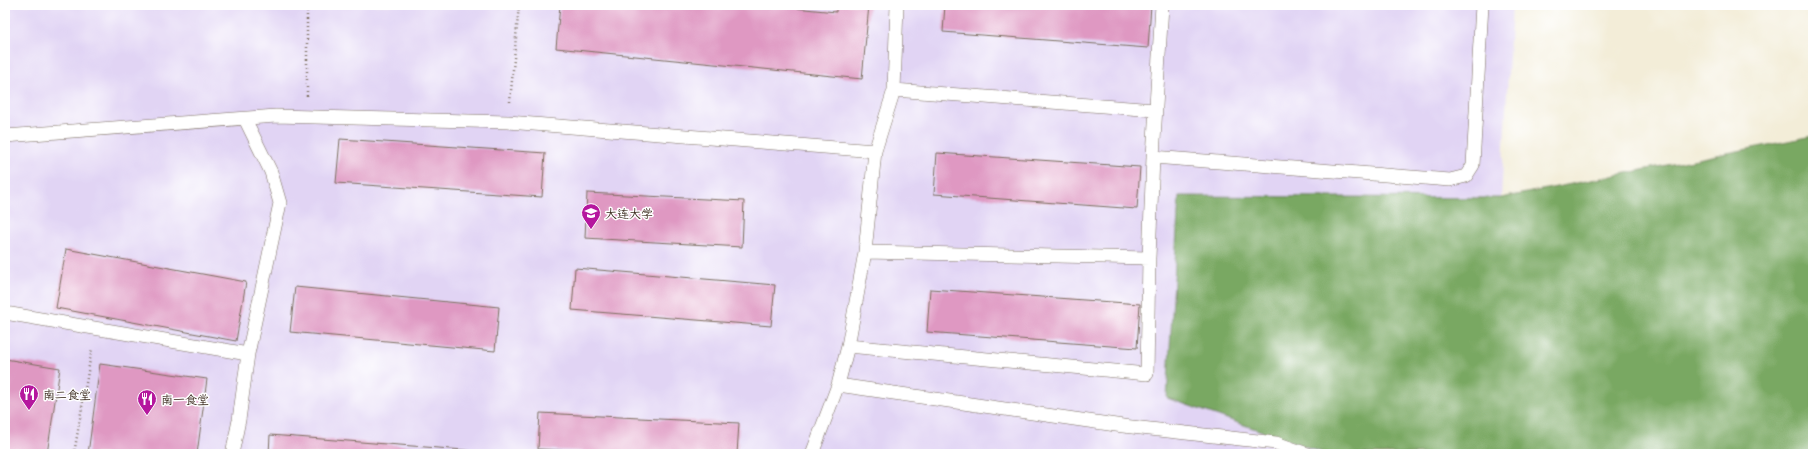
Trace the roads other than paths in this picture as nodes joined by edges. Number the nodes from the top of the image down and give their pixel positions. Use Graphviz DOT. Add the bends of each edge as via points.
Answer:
graph roads {
  1 [pos="897,5"];
  2 [pos="1162,5"];
  3 [pos="1482,5"];
  4 [pos="894,90"];
  5 [pos="1155,110"];
  6 [pos="245,119"];
  7 [pos="5,136"];
  8 [pos="875,151"];
  9 [pos="1152,156"];
  10 [pos="865,252"];
  11 [pos="1149,258"];
  12 [pos="5,314"];
  13 [pos="848,346"];
  14 [pos="248,354"];
  15 [pos="838,384"];
  16 [pos="232,454"];
  17 [pos="812,454"];
  18 [pos="1307,454"];
  1 -- 4 [label="lane"];
  2 -- 5 [label="lane"];
  3 -- 9 [label="lane" via="1473,165 1466,176 1450,180"];
  4 -- 5 [label="lane"];
  4 -- 8 [label="lane"];
  5 -- 9 [label="lane"];
  6 -- 7 [label="lane"];
  6 -- 8 [label="lane" via="276,116 508,122"];
  6 -- 14 [label="lane" via="271,172 280,204"];
  8 -- 10 [label="lane"];
  9 -- 11 [label="lane"];
  10 -- 11 [label="lane"];
  10 -- 13 [label="lane"];
  11 -- 13 [label="lane" via="1147,374"];
  12 -- 14 [label="lane"];
  13 -- 15 [label="lane"];
  14 -- 16 [label="lane"];
  15 -- 17 [label="lane"];
  15 -- 18 [label="lane" via="1123,426 1276,443"];
}
